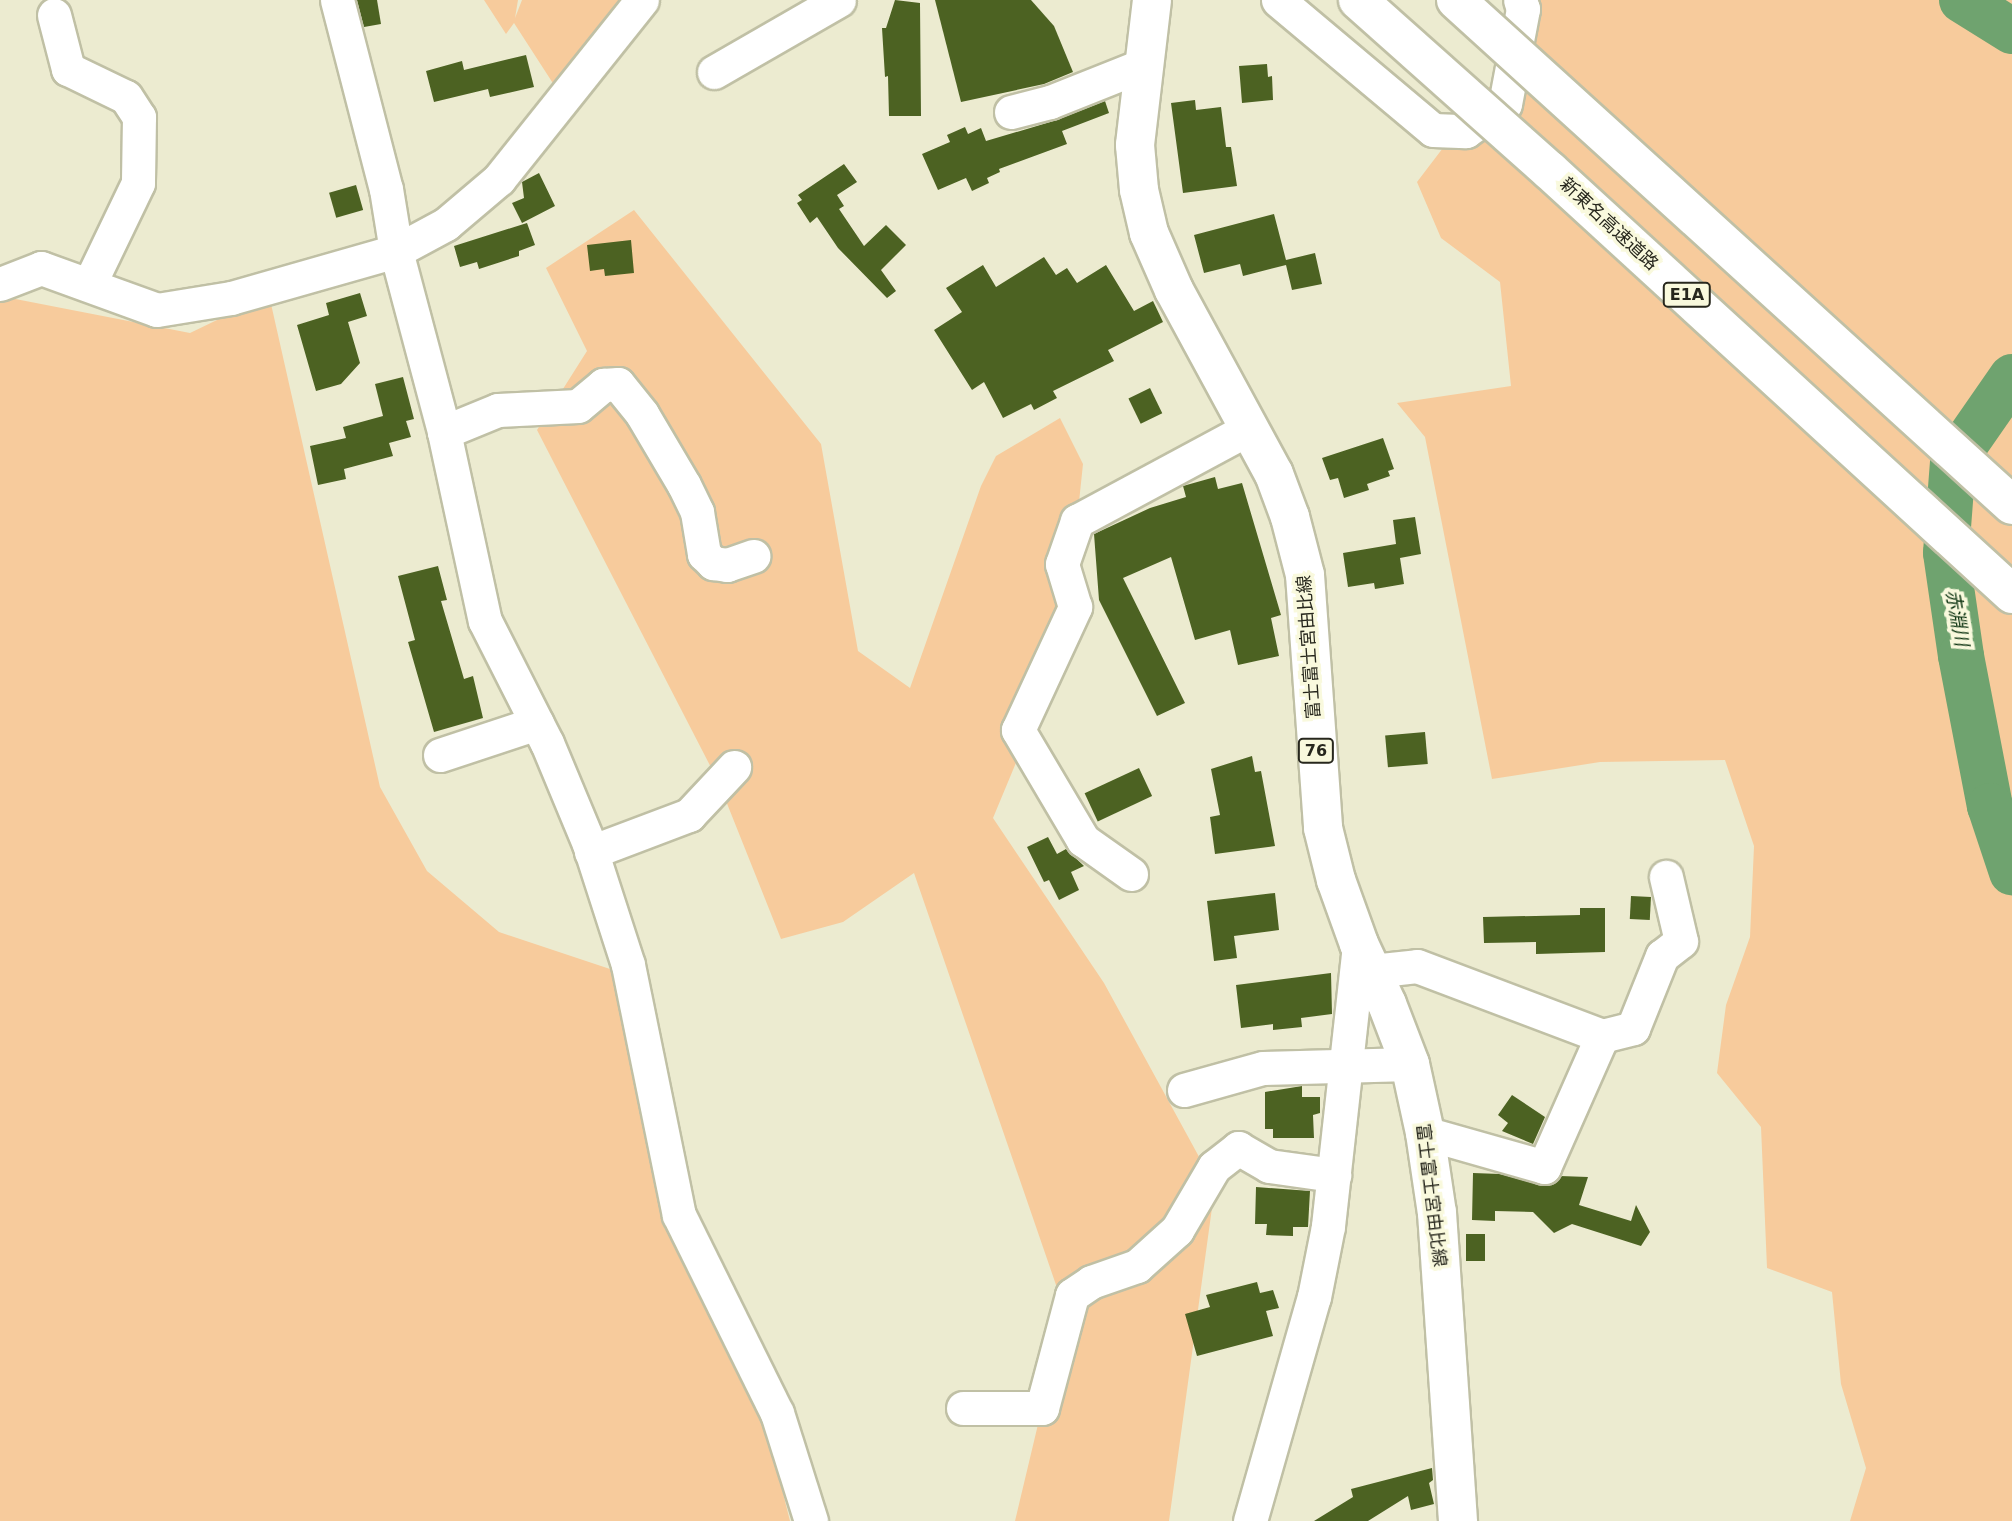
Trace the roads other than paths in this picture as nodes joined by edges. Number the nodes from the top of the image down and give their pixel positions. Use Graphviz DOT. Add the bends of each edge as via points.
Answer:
graph roads {
  1 [pos="337,0"];
  2 [pos="642,0"];
  3 [pos="839,0"];
  4 [pos="1152,0"];
  5 [pos="1278,0"];
  6 [pos="1358,0"];
  7 [pos="1456,0"];
  8 [pos="1520,0"];
  9 [pos="54,15"];
  10 [pos="1143,65"];
  11 [pos="714,72"];
  12 [pos="1011,112"];
  13 [pos="396,251"];
  14 [pos="0,284"];
  15 [pos="89,285"];
  16 [pos="1248,429"];
  17 [pos="444,432"];
  18 [pos="2012,505"];
  19 [pos="753,556"];
  20 [pos="2012,594"];
  21 [pos="537,723"];
  22 [pos="440,755"];
  23 [pos="734,767"];
  24 [pos="591,852"];
  25 [pos="1131,874"];
  26 [pos="1666,877"];
  27 [pos="1366,958"];
  28 [pos="1602,1036"];
  29 [pos="1410,1064"];
  30 [pos="1345,1067"];
  31 [pos="1184,1090"];
  32 [pos="1425,1133"];
  33 [pos="1334,1175"];
  34 [pos="963,1408"];
  35 [pos="811,1521"];
  36 [pos="1250,1521"];
  37 [pos="1458,1521"];
  1 -- 13 [label="street" via="386,189"];
  2 -- 13 [label="street" via="499,179 446,224"];
  3 -- 11 [label="street"];
  4 -- 10 [label="main road, 富士富士宮由比線 / 76"];
  5 -- 8 [label="street" via="1433,130 1466,131 1505,104 1523,9"];
  6 -- 20 [label="main road, 新東名高速道路 / E1A, bridge"];
  7 -- 18 [label="main road, bridge"];
  9 -- 15 [label="street" via="68,69 126,97 139,117 138,183"];
  10 -- 12 [label="street" via="1050,102"];
  10 -- 16 [label="main road, 富士富士宮由比線 / 76" via="1135,145 1149,233"];
  13 -- 15 [label="street" via="230,298 158,310"];
  13 -- 17 [label="street"];
  14 -- 15 [label="street" via="41,268"];
  16 -- 25 [label="street" via="1077,521 1062,564 1075,607 1017,730 1083,840"];
  16 -- 27 [label="main road, 富士富士宮由比線 / 76" via="1274,474 1305,575 1323,828 1336,880"];
  17 -- 19 [label="street" via="498,410 578,406 603,385 618,384 642,414 684,485 697,512 704,554 713,563 727,565"];
  17 -- 21 [label="street" via="485,621"];
  21 -- 22 [label="street"];
  21 -- 24 [label="street"];
  23 -- 24 [label="street" via="690,816"];
  24 -- 35 [label="street" via="628,965 679,1215 777,1413"];
  26 -- 28 [label="street" via="1681,942 1662,956 1633,1028"];
  27 -- 28 [label="street" via="1417,966"];
  27 -- 29 [label="main road, 富士富士宮由比線 / 76"];
  27 -- 30 [label="street"];
  28 -- 32 [label="street" via="1544,1167"];
  29 -- 30 [label="street"];
  29 -- 32 [label="main road, 富士富士宮由比線 / 76"];
  30 -- 31 [label="street" via="1263,1068"];
  30 -- 33 [label="street"];
  32 -- 37 [label="main road, 富士富士宮由比線 / 76" via="1437,1213"];
  33 -- 34 [label="street" via="1269,1166 1238,1148 1214,1167 1177,1230 1137,1266 1091,1282 1072,1295 1042,1408"];
  33 -- 36 [label="street" via="1314,1297"];
}
